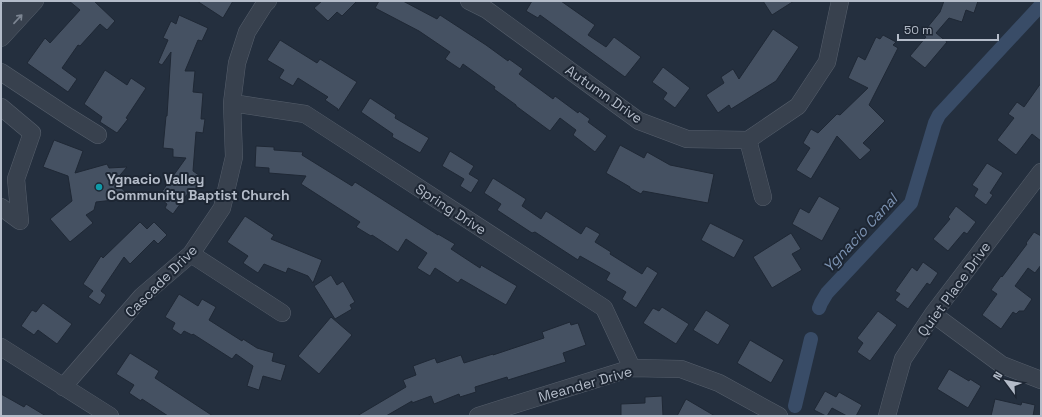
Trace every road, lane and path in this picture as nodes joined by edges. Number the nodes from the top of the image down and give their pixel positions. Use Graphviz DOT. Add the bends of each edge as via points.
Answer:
graph roads {
  1 [pos="16,1"];
  2 [pos="35,1"];
  3 [pos="268,1"];
  4 [pos="469,1"];
  5 [pos="840,1"];
  6 [pos="1,18"];
  7 [pos="1,38"];
  8 [pos="1,72"];
  9 [pos="232,103"];
  10 [pos="1,107"];
  11 [pos="98,135"];
  12 [pos="748,140"];
  13 [pos="1041,172"];
  14 [pos="763,197"];
  15 [pos="1,207"];
  16 [pos="191,254"];
  17 [pos="282,313"];
  18 [pos="933,314"];
  19 [pos="1,347"];
  20 [pos="632,368"];
  21 [pos="1041,380"];
  22 [pos="63,387"];
  23 [pos="516,410"];
  24 [pos="110,416"];
  25 [pos="478,416"];
  26 [pos="779,416"];
  27 [pos="887,416"];
  1 -- 6 [label="street"];
  7 -- 2 [label="street, one-way"];
  3 -- 9 [label="street, Cascade Drive" via="247,32 237,63"];
  4 -- 12 [label="street, Autumn Drive" via="487,10 639,121 687,139"];
  5 -- 12 [label="street" via="827,62 798,106"];
  8 -- 11 [label="street"];
  9 -- 16 [label="street, Cascade Drive" via="234,157 222,208"];
  9 -- 20 [label="street, Spring Drive" via="304,114 604,308"];
  10 -- 15 [label="street" via="32,133 16,179 20,221"];
  12 -- 14 [label="street"];
  13 -- 18 [label="street, Quiet Place Drive"];
  16 -- 17 [label="street"];
  16 -- 22 [label="street, Cascade Drive" via="142,296"];
  18 -- 21 [label="street" via="1002,365"];
  18 -- 27 [label="street, Quiet Place Drive" via="903,359"];
  19 -- 22 [label="street"];
  20 -- 23 [label="street, Meander Drive"];
  20 -- 26 [label="street, Meander Drive" via="681,369 719,383"];
  22 -- 24 [label="street"];
  23 -- 25 [label="street, Meander Drive"];
}
